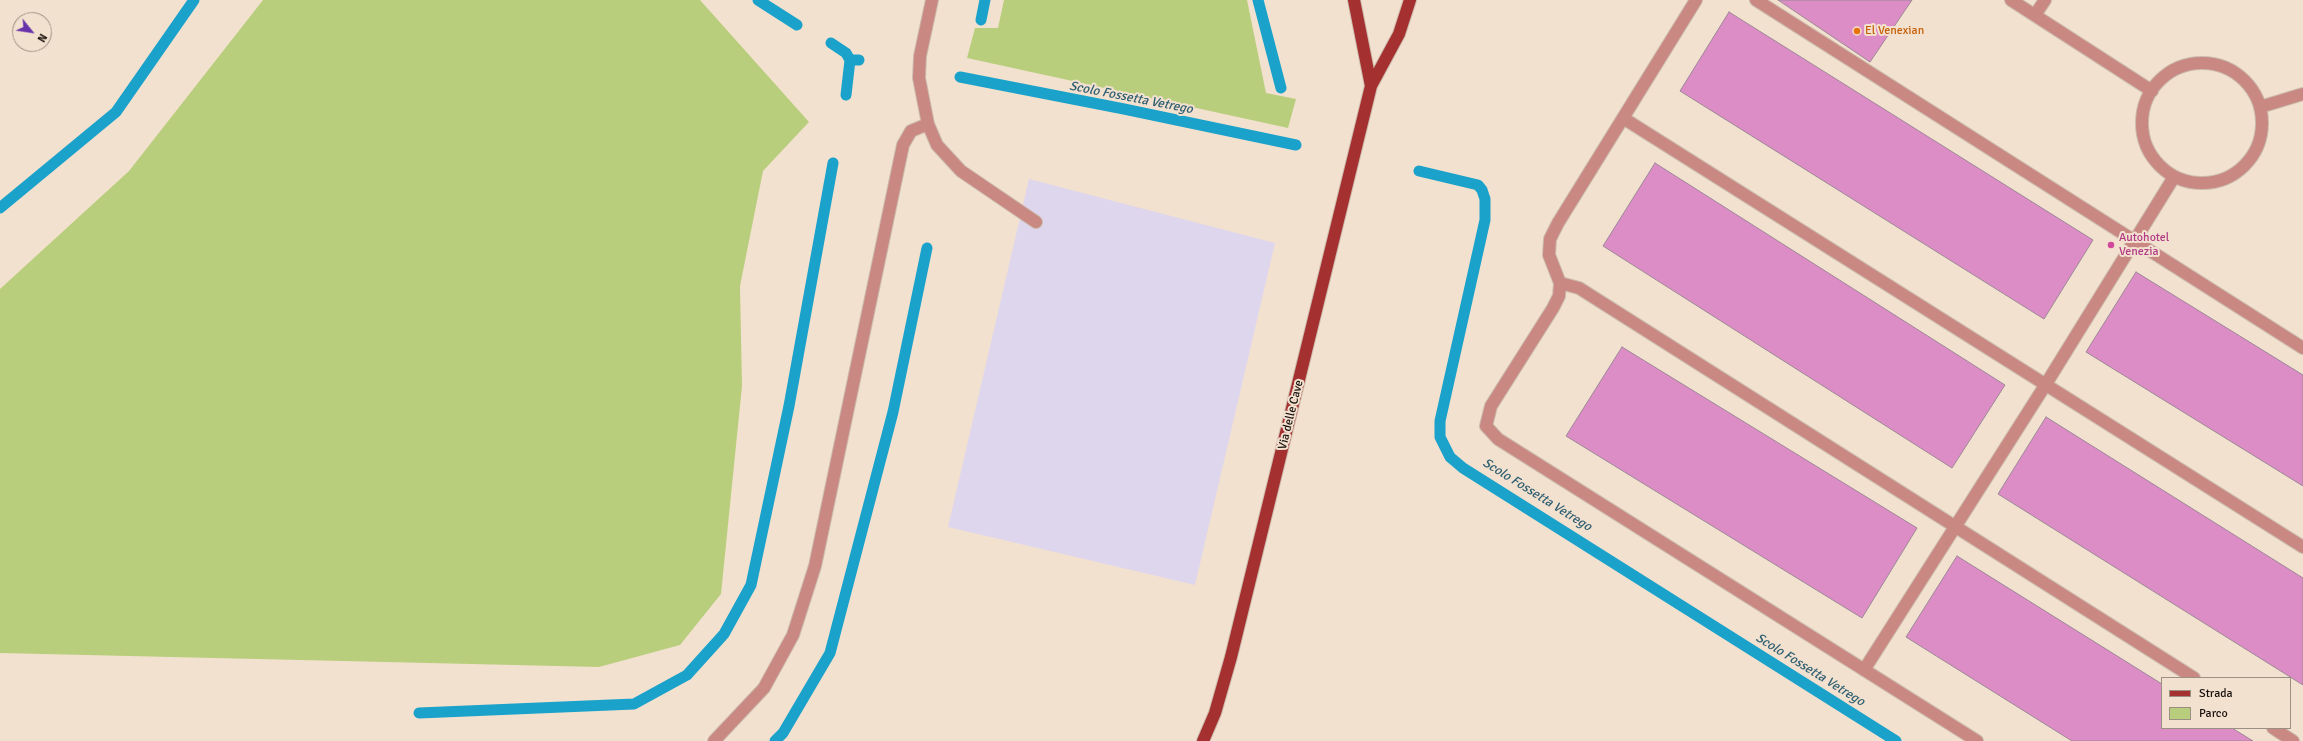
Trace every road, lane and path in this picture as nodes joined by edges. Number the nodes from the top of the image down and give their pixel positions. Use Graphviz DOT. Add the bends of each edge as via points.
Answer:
graph roads {
  1 [pos="932,0"];
  2 [pos="1354,0"];
  3 [pos="1410,0"];
  4 [pos="1696,0"];
  5 [pos="1756,0"];
  6 [pos="2011,0"];
  7 [pos="2045,0"];
  8 [pos="2035,15"];
  9 [pos="1371,86"];
  10 [pos="2152,91"];
  11 [pos="2303,94"];
  12 [pos="2260,107"];
  13 [pos="1623,118"];
  14 [pos="928,124"];
  15 [pos="2174,177"];
  16 [pos="1036,222"];
  17 [pos="2135,241"];
  18 [pos="1560,283"];
  19 [pos="2303,348"];
  20 [pos="2046,384"];
  21 [pos="1956,526"];
  22 [pos="2303,547"];
  23 [pos="1864,670"];
  24 [pos="2192,677"];
  25 [pos="2275,729"];
  26 [pos="714,741"];
  27 [pos="1203,741"];
  28 [pos="1977,741"];
  29 [pos="2293,741"];
  1 -- 14 [label="lane" via="920,56 919,78"];
  2 -- 9 [label="main road, Via delle Cave"];
  3 -- 9 [label="main road, Via delle Cave" via="1399,34"];
  4 -- 13 [label="lane"];
  5 -- 17 [label="lane"];
  6 -- 8 [label="lane"];
  7 -- 8 [label="lane"];
  8 -- 10 [label="lane"];
  9 -- 27 [label="main road, Via delle Cave" via="1231,657 1215,713"];
  10 -- 12 [label="lane" via="2164,76 2173,70 2192,64 2211,63 2230,69 2246,81"];
  10 -- 15 [label="lane" via="2147,99 2142,119 2144,138 2147,148 2158,164"];
  11 -- 12 [label="lane"];
  12 -- 15 [label="lane" via="2261,137 2253,155 2240,170 2232,176 2213,182 2193,182"];
  13 -- 18 [label="lane" via="1550,239 1550,255"];
  13 -- 20 [label="lane"];
  14 -- 16 [label="lane" via="937,145 961,170"];
  14 -- 26 [label="lane" via="911,131 903,146 815,566 793,635 764,688"];
  15 -- 17 [label="lane"];
  17 -- 19 [label="lane"];
  17 -- 20 [label="lane"];
  18 -- 21 [label="lane" via="1579,288"];
  18 -- 23 [label="lane" via="1559,296 1553,308 1491,406 1486,426 1498,439"];
  20 -- 21 [label="lane"];
  20 -- 22 [label="lane"];
  21 -- 23 [label="lane"];
  21 -- 24 [label="lane"];
  23 -- 28 [label="lane"];
  25 -- 29 [label="lane"];
}
